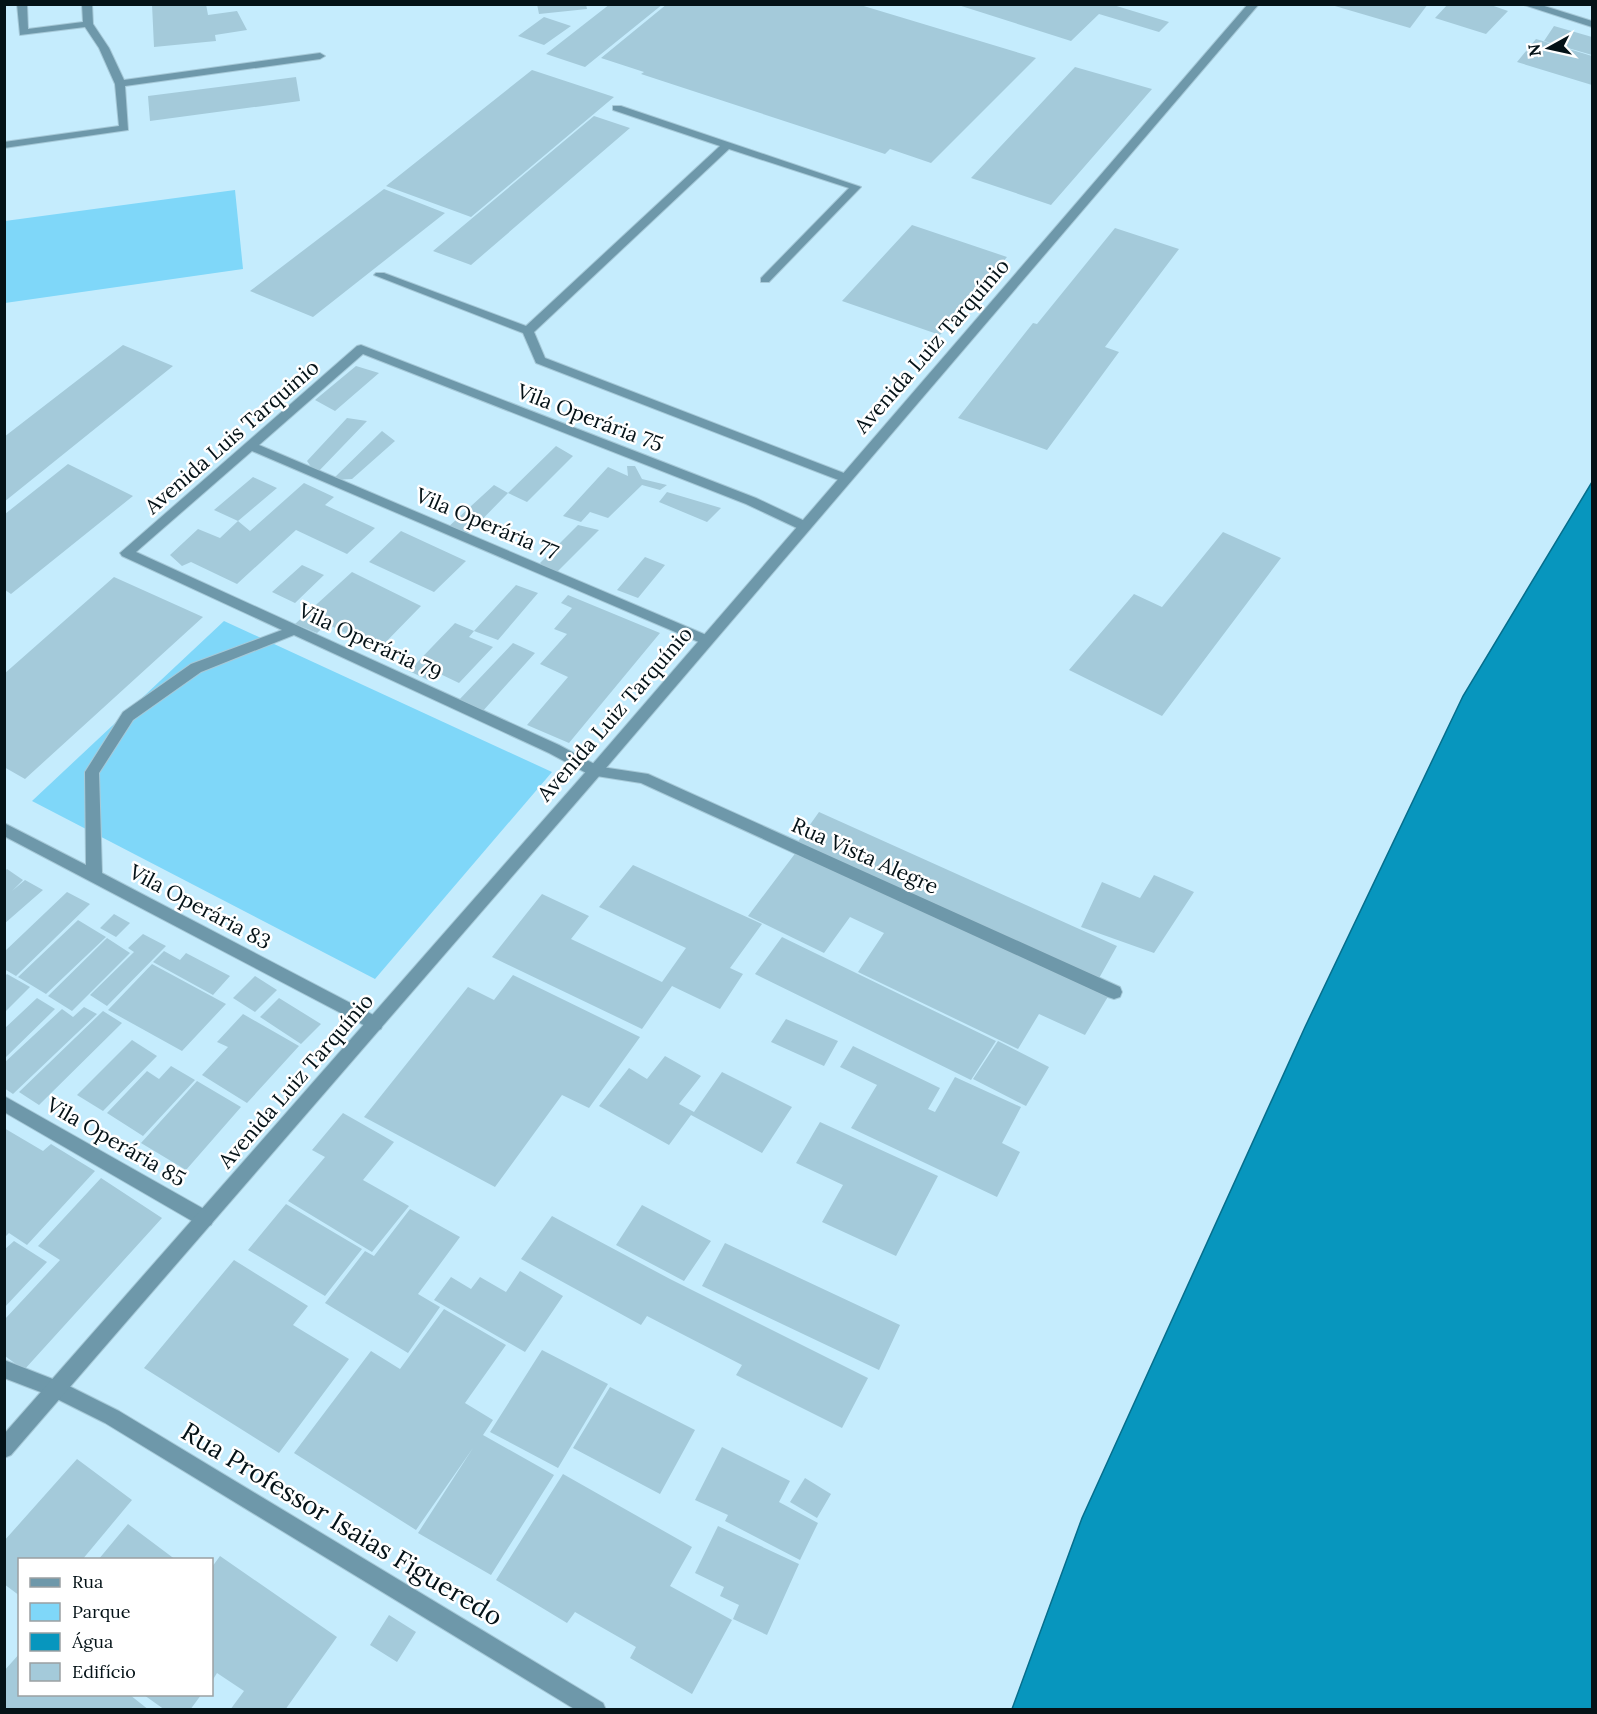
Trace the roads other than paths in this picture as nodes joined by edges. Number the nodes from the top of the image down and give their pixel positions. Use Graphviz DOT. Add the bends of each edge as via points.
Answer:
graph roads {
  1 [pos="22,4"];
  2 [pos="87,4"];
  3 [pos="1254,4"];
  4 [pos="1526,4"];
  5 [pos="1540,6"];
  6 [pos="88,24"];
  7 [pos="1593,24"];
  8 [pos="320,56"];
  9 [pos="120,84"];
  10 [pos="617,108"];
  11 [pos="4,145"];
  12 [pos="727,145"];
  13 [pos="380,275"];
  14 [pos="765,280"];
  15 [pos="528,331"];
  16 [pos="361,349"];
  17 [pos="251,446"];
  18 [pos="845,478"];
  19 [pos="804,526"];
  20 [pos="127,553"];
  21 [pos="294,630"];
  22 [pos="706,640"];
  23 [pos="595,771"];
  24 [pos="4,829"];
  25 [pos="94,874"];
  26 [pos="1113,992"];
  27 [pos="375,1024"];
  28 [pos="4,1103"];
  29 [pos="205,1219"];
  30 [pos="4,1369"];
  31 [pos="57,1389"];
  32 [pos="4,1449"];
  33 [pos="596,1710"];
  1 -- 6 [label="street" via="23,33"];
  2 -- 6 [label="street"];
  3 -- 18 [label="street, Avenida Luiz Tarquínio"];
  4 -- 5 [label="street"];
  5 -- 7 [label="street"];
  6 -- 9 [label="street"];
  8 -- 9 [label="street"];
  9 -- 11 [label="street" via="123,128"];
  10 -- 12 [label="street"];
  12 -- 14 [label="street" via="856,187"];
  12 -- 15 [label="street"];
  13 -- 15 [label="street"];
  15 -- 18 [label="street" via="540,360"];
  16 -- 17 [label="street, Avenida Luis Tarquinio"];
  16 -- 19 [label="street, Vila Operária 75" via="751,501"];
  17 -- 20 [label="street, Avenida Luis Tarquinio"];
  17 -- 22 [label="street, Vila Operária 77"];
  18 -- 19 [label="street, Avenida Luiz Tarquínio"];
  19 -- 22 [label="street, Avenida Luiz Tarquínio"];
  20 -- 21 [label="street, Vila Operária 79"];
  21 -- 23 [label="street, Vila Operária 79"];
  21 -- 25 [label="street" via="196,668 128,716 92,772"];
  22 -- 23 [label="street, Avenida Luiz Tarquínio"];
  23 -- 26 [label="street, Rua Vista Alegre" via="643,778"];
  23 -- 27 [label="street, Avenida Luiz Tarquínio"];
  24 -- 25 [label="street, Vila Operária 83"];
  25 -- 27 [label="street, Vila Operária 83"];
  27 -- 29 [label="street, Avenida Luiz Tarquínio"];
  28 -- 29 [label="street, Vila Operária 85"];
  29 -- 31 [label="street, Avenida Luiz Tarquínio"];
  30 -- 31 [label="street, Rua Professor Isaias Figueredo"];
  31 -- 32 [label="street, Avenida Luiz Tarquínio"];
  31 -- 33 [label="street, Rua Professor Isaias Figueredo" via="112,1417"];
}
